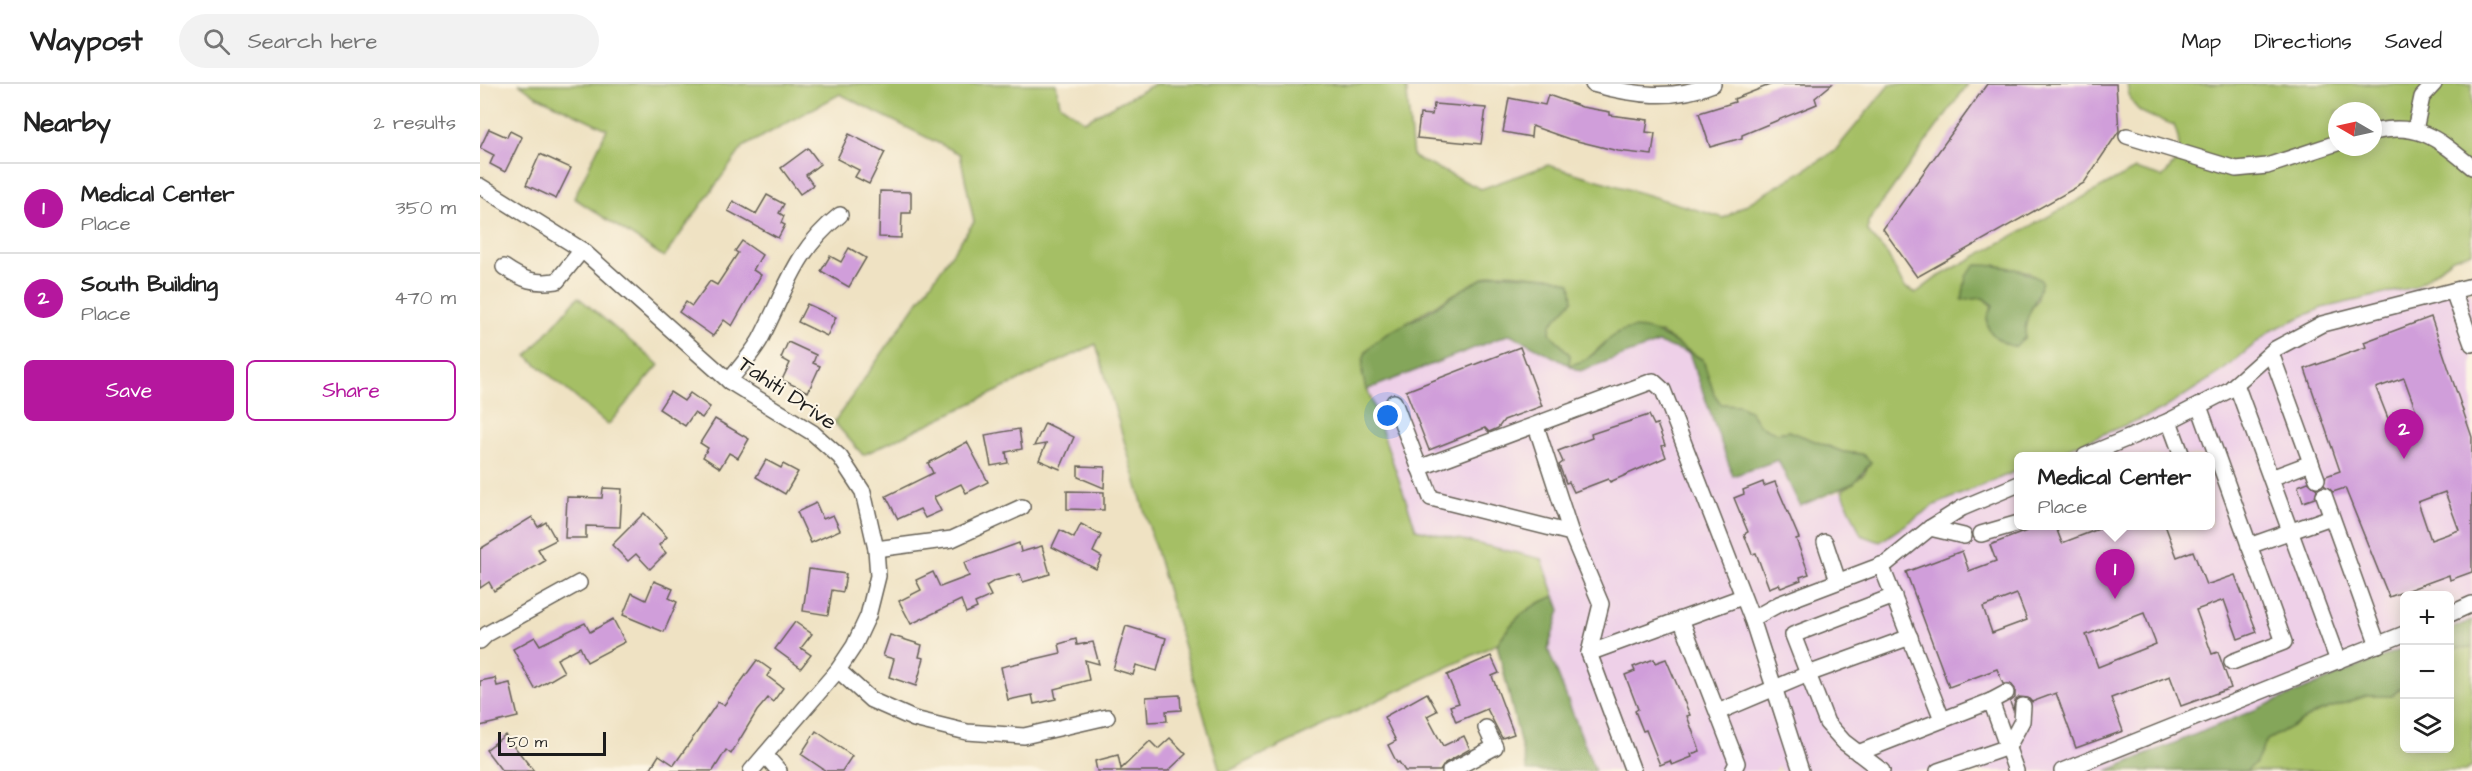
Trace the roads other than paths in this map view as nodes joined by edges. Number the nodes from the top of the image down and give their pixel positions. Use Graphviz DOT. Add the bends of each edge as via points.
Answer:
graph roads {
  1 [pos="1593,84"];
  2 [pos="1713,84"];
  3 [pos="2434,84"];
  4 [pos="2382,130"];
  5 [pos="2415,130"];
  6 [pos="2127,136"];
  7 [pos="2328,145"];
  8 [pos="2472,167"];
  9 [pos="480,186"];
  10 [pos="840,215"];
  11 [pos="582,250"];
  12 [pos="504,267"];
  13 [pos="2472,286"];
  14 [pos="2453,291"];
  15 [pos="2472,344"];
  16 [pos="2271,353"];
  17 [pos="729,381"];
  18 [pos="2236,384"];
  19 [pos="1394,402"];
  20 [pos="2199,406"];
  21 [pos="2169,421"];
  22 [pos="1536,426"];
  23 [pos="2095,452"];
  24 [pos="2181,452"];
  25 [pos="2311,463"];
  26 [pos="1419,468"];
  27 [pos="2271,478"];
  28 [pos="2317,479"];
  29 [pos="2014,486"];
  30 [pos="2324,495"];
  31 [pos="1022,507"];
  32 [pos="2331,517"];
  33 [pos="2014,524"];
  34 [pos="1930,528"];
  35 [pos="1571,532"];
  36 [pos="2291,532"];
  37 [pos="1981,534"];
  38 [pos="1964,536"];
  39 [pos="1825,542"];
  40 [pos="2249,546"];
  41 [pos="876,549"];
  42 [pos="1881,565"];
  43 [pos="1838,581"];
  44 [pos="579,583"];
  45 [pos="1894,596"];
  46 [pos="1742,597"];
  47 [pos="2472,604"];
  48 [pos="2454,612"];
  49 [pos="1681,619"];
  50 [pos="1752,619"];
  51 [pos="2400,636"];
  52 [pos="1910,637"];
  53 [pos="480,641"];
  54 [pos="2378,645"];
  55 [pos="1589,653"];
  56 [pos="2338,661"];
  57 [pos="2232,662"];
  58 [pos="838,670"];
  59 [pos="1808,674"];
  60 [pos="1775,689"];
  61 [pos="2006,693"];
  62 [pos="1991,701"];
  63 [pos="2023,706"];
  64 [pos="1718,712"];
  65 [pos="1107,717"];
  66 [pos="1942,719"];
  67 [pos="1486,728"];
  68 [pos="2008,747"];
  69 [pos="1858,753"];
  70 [pos="765,755"];
  71 [pos="751,771"];
  72 [pos="779,771"];
  73 [pos="1450,771"];
  74 [pos="1633,771"];
  75 [pos="1732,771"];
  76 [pos="1801,771"];
  77 [pos="1882,771"];
  78 [pos="1938,771"];
  79 [pos="2016,771"];
  80 [pos="2062,771"];
  1 -- 2 [label="street" via="1632,95 1662,96"];
  3 -- 5 [label="street" via="2422,97"];
  4 -- 5 [label="street"];
  5 -- 8 [label="street" via="2438,139"];
  6 -- 7 [label="street" via="2236,169 2267,166"];
  9 -- 11 [label="street, Tahiti Drive"];
  10 -- 17 [label="street" via="818,232 794,267 759,342"];
  11 -- 12 [label="street" via="557,281 538,283"];
  11 -- 17 [label="street, Tahiti Drive"];
  13 -- 14 [label="street"];
  14 -- 15 [label="street"];
  14 -- 16 [label="street" via="2322,324"];
  16 -- 18 [label="street"];
  16 -- 25 [label="street"];
  17 -- 41 [label="street, Tahiti Drive" via="813,433 840,457 863,492"];
  18 -- 20 [label="street"];
  18 -- 27 [label="street"];
  19 -- 26 [label="street"];
  20 -- 21 [label="street"];
  20 -- 40 [label="street"];
  21 -- 23 [label="street"];
  21 -- 24 [label="street"];
  22 -- 26 [label="street"];
  22 -- 35 [label="street"];
  22 -- 46 [label="street" via="1653,381 1663,390"];
  25 -- 27 [label="street"];
  25 -- 28 [label="street"];
  26 -- 35 [label="street" via="1431,498"];
  27 -- 36 [label="street"];
  29 -- 34 [label="street" via="1962,508"];
  30 -- 32 [label="street"];
  31 -- 41 [label="street" via="952,539"];
  32 -- 36 [label="street"];
  32 -- 54 [label="street"];
  33 -- 37 [label="street"];
  34 -- 38 [label="street"];
  34 -- 42 [label="street"];
  35 -- 55 [label="street" via="1601,604"];
  36 -- 40 [label="street"];
  36 -- 56 [label="street"];
  39 -- 43 [label="street"];
  40 -- 57 [label="street" via="2284,642"];
  41 -- 58 [label="street, Tahiti Drive" via="878,576 868,616"];
  42 -- 43 [label="street"];
  42 -- 45 [label="street"];
  43 -- 50 [label="street" via="1779,603"];
  44 -- 53 [label="street"];
  45 -- 52 [label="street"];
  45 -- 59 [label="street" via="1793,635"];
  46 -- 49 [label="street"];
  46 -- 50 [label="street"];
  47 -- 48 [label="street"];
  49 -- 55 [label="street"];
  49 -- 64 [label="street"];
  50 -- 60 [label="street"];
  51 -- 54 [label="street"];
  52 -- 59 [label="street"];
  52 -- 66 [label="street"];
  54 -- 56 [label="street"];
  55 -- 74 [label="street"];
  56 -- 80 [label="street"];
  58 -- 65 [label="street" via="872,700 914,719 967,732 1024,736"];
  58 -- 70 [label="street, Tahiti Drive"];
  59 -- 60 [label="street"];
  59 -- 69 [label="street" via="1827,723"];
  60 -- 64 [label="street"];
  60 -- 76 [label="street"];
  61 -- 62 [label="street"];
  62 -- 66 [label="street"];
  62 -- 68 [label="street"];
  63 -- 68 [label="street" via="2022,721"];
  64 -- 75 [label="street" via="1737,763"];
  66 -- 69 [label="street"];
  67 -- 73 [label="street" via="1495,747"];
  68 -- 78 [label="street"];
  68 -- 79 [label="street"];
  69 -- 77 [label="street"];
  70 -- 71 [label="street, Tahiti Drive"];
  70 -- 72 [label="street"];
}
